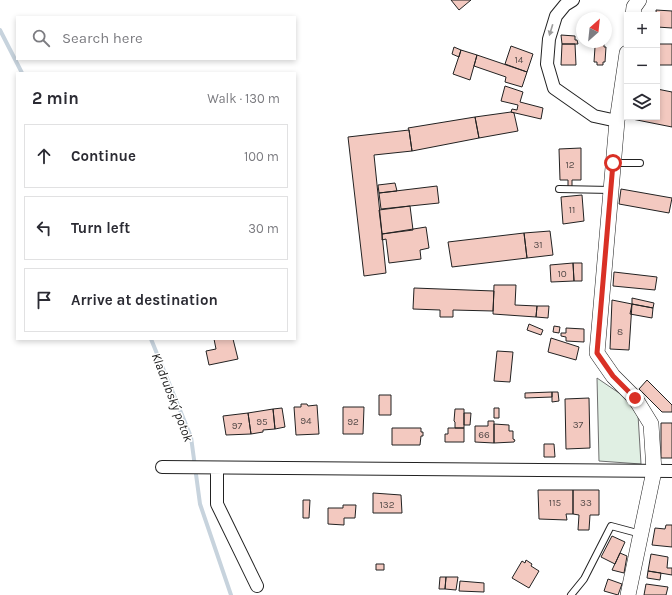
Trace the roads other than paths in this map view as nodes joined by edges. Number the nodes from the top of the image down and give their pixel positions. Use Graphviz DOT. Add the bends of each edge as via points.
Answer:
graph roads {
  1 [pos="573,0"];
  2 [pos="639,0"];
  3 [pos="633,12"];
  4 [pos="624,73"];
  5 [pos="617,121"];
  6 [pos="640,162"];
  7 [pos="613,163"];
  8 [pos="559,189"];
  9 [pos="611,190"];
  10 [pos="162,467"];
  11 [pos="217,468"];
  12 [pos="654,471"];
  13 [pos="672,471"];
  14 [pos="640,534"];
  15 [pos="257,586"];
  16 [pos="572,595"];
  17 [pos="628,595"];
  1 -- 5 [label="street, one-way" via="564,5 556,16 549,39 547,64 554,88 594,116"];
  2 -- 3 [label="street"];
  4 -- 5 [label="street"];
  5 -- 7 [label="street"];
  6 -- 7 [label="lane"];
  7 -- 9 [label="street"];
  8 -- 9 [label="lane"];
  9 -- 12 [label="street" via="597,353 613,376 635,398 651,424"];
  10 -- 11 [label="street"];
  11 -- 12 [label="street"];
  11 -- 15 [label="street" via="217,504"];
  12 -- 13 [label="street"];
  12 -- 14 [label="street"];
  14 -- 16 [label="lane" via="611,526 584,580"];
  14 -- 17 [label="street"];
}
